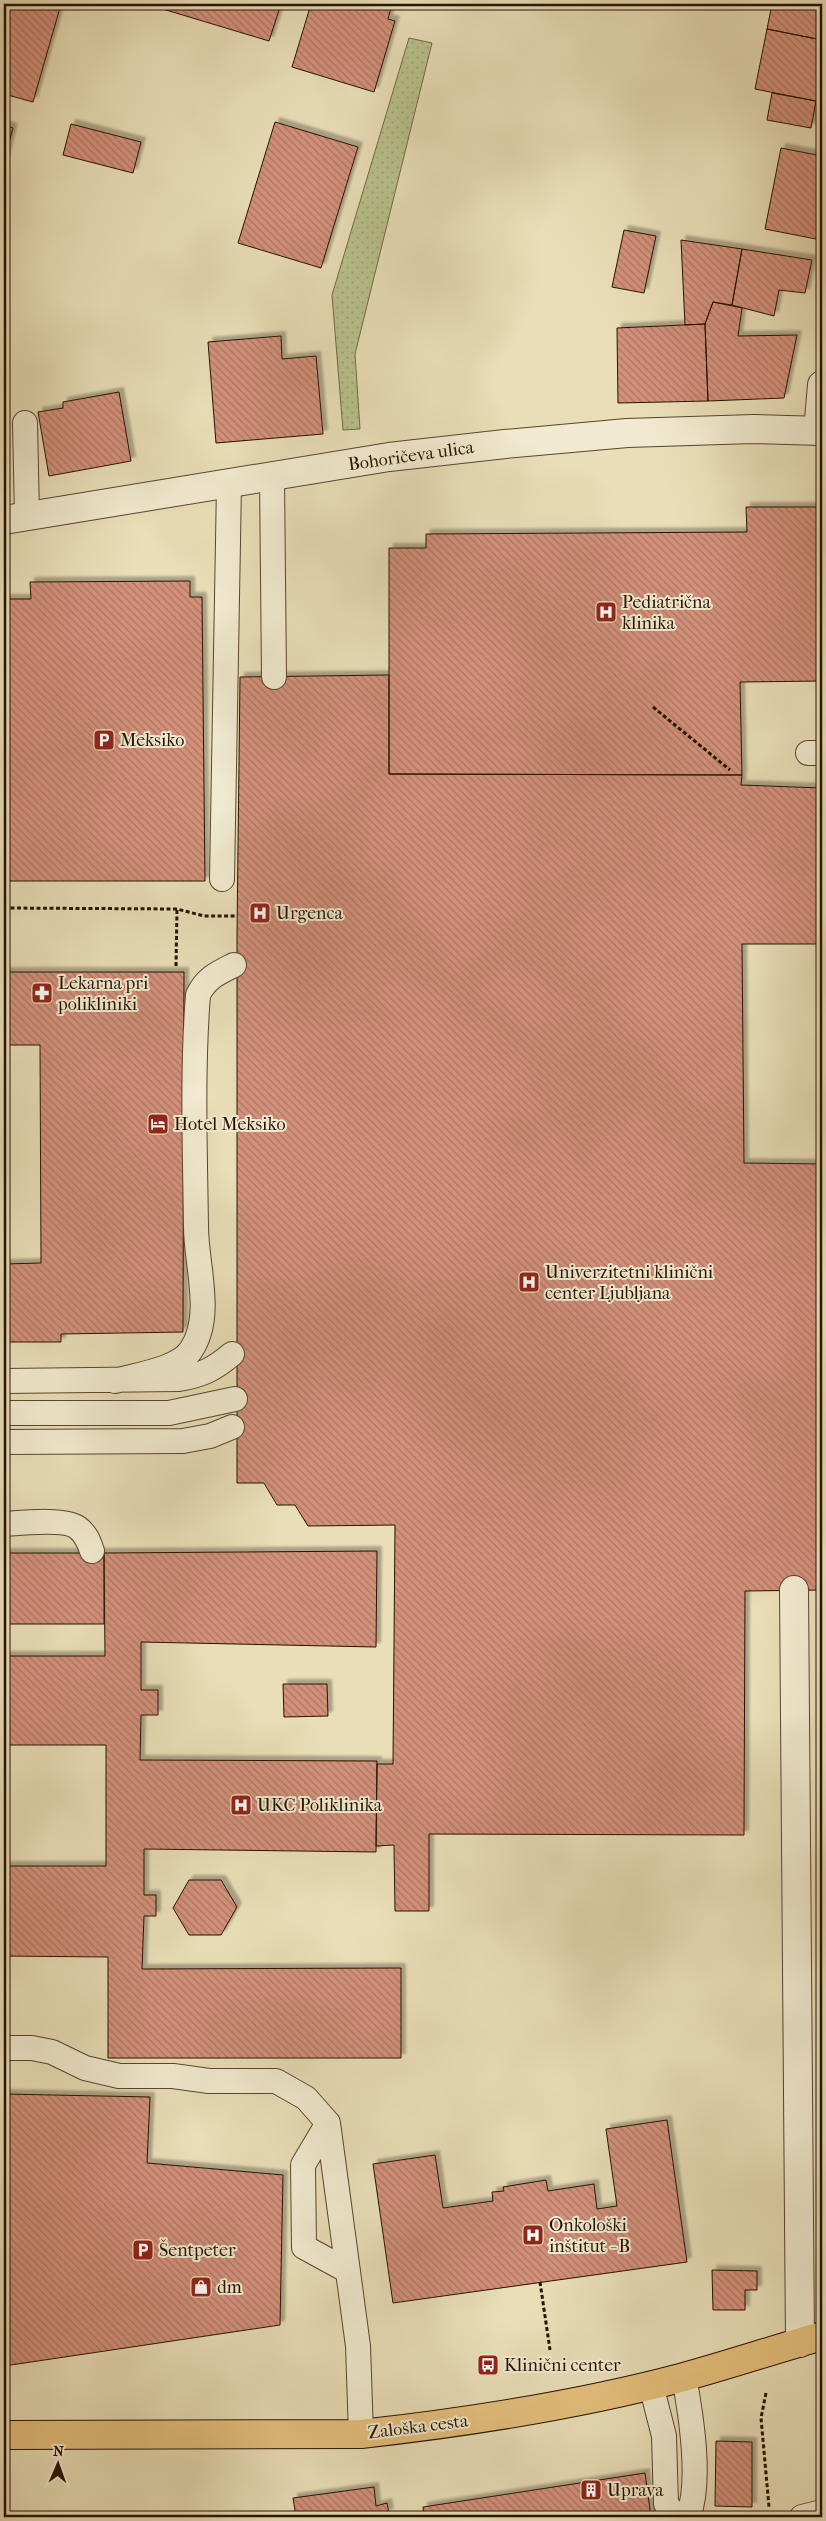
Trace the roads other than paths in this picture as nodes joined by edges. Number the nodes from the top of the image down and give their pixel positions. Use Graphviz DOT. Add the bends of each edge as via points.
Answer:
graph roads {
  1 [pos="822,385"];
  2 [pos="25,423"];
  3 [pos="820,431"];
  4 [pos="272,478"];
  5 [pos="229,485"];
  6 [pos="16,518"];
  7 [pos="274,677"];
  8 [pos="222,879"];
  9 [pos="234,965"];
  10 [pos="232,1354"];
  11 [pos="115,1380"];
  12 [pos="4,1381"];
  13 [pos="235,1399"];
  14 [pos="4,1413"];
  15 [pos="232,1428"];
  16 [pos="4,1442"];
  17 [pos="4,1524"];
  18 [pos="92,1551"];
  19 [pos="794,1590"];
  20 [pos="4,2048"];
  21 [pos="328,2123"];
  22 [pos="348,2271"];
  23 [pos="811,2339"];
  24 [pos="684,2377"];
  25 [pos="651,2385"];
  26 [pos="361,2434"];
  27 [pos="4,2435"];
  28 [pos="822,2512"];
  29 [pos="677,2517"];
  30 [pos="688,2517"];
  31 [pos="802,2517"];
  1 -- 3 [label="street"];
  2 -- 6 [label="lane"];
  3 -- 4 [label="street, Bohoričeva ulica" via="716,430 564,438 389,457"];
  4 -- 5 [label="street, Bohoričeva ulica"];
  4 -- 7 [label="lane"];
  5 -- 6 [label="street, Bohoričeva ulica"];
  5 -- 8 [label="lane"];
  9 -- 11 [label="lane" via="204,982 198,995 196,1230 202,1306 198,1338 186,1357 173,1365"];
  10 -- 11 [label="lane" via="214,1370 196,1377"];
  11 -- 12 [label="lane"];
  13 -- 14 [label="lane" via="169,1413"];
  15 -- 16 [label="lane" via="183,1441"];
  17 -- 18 [label="lane" via="60,1523 77,1526 86,1536"];
  19 -- 23 [label="street"];
  20 -- 21 [label="lane" via="52,2052 85,2068 119,2076 276,2081 306,2098"];
  21 -- 22 [label="lane"];
  21 -- 22 [label="lane" via="303,2165 304,2248"];
  22 -- 26 [label="lane" via="358,2346"];
  23 -- 24 [label="main road, Zaloška cesta"];
  24 -- 25 [label="main road, Zaloška cesta"];
  24 -- 30 [label="lane" via="692,2422 694,2502"];
  25 -- 26 [label="main road, Zaloška cesta" via="468,2421"];
  25 -- 29 [label="lane" via="664,2436 666,2504"];
  26 -- 27 [label="main road, Zaloška cesta"];
  28 -- 31 [label="lane"];
}
